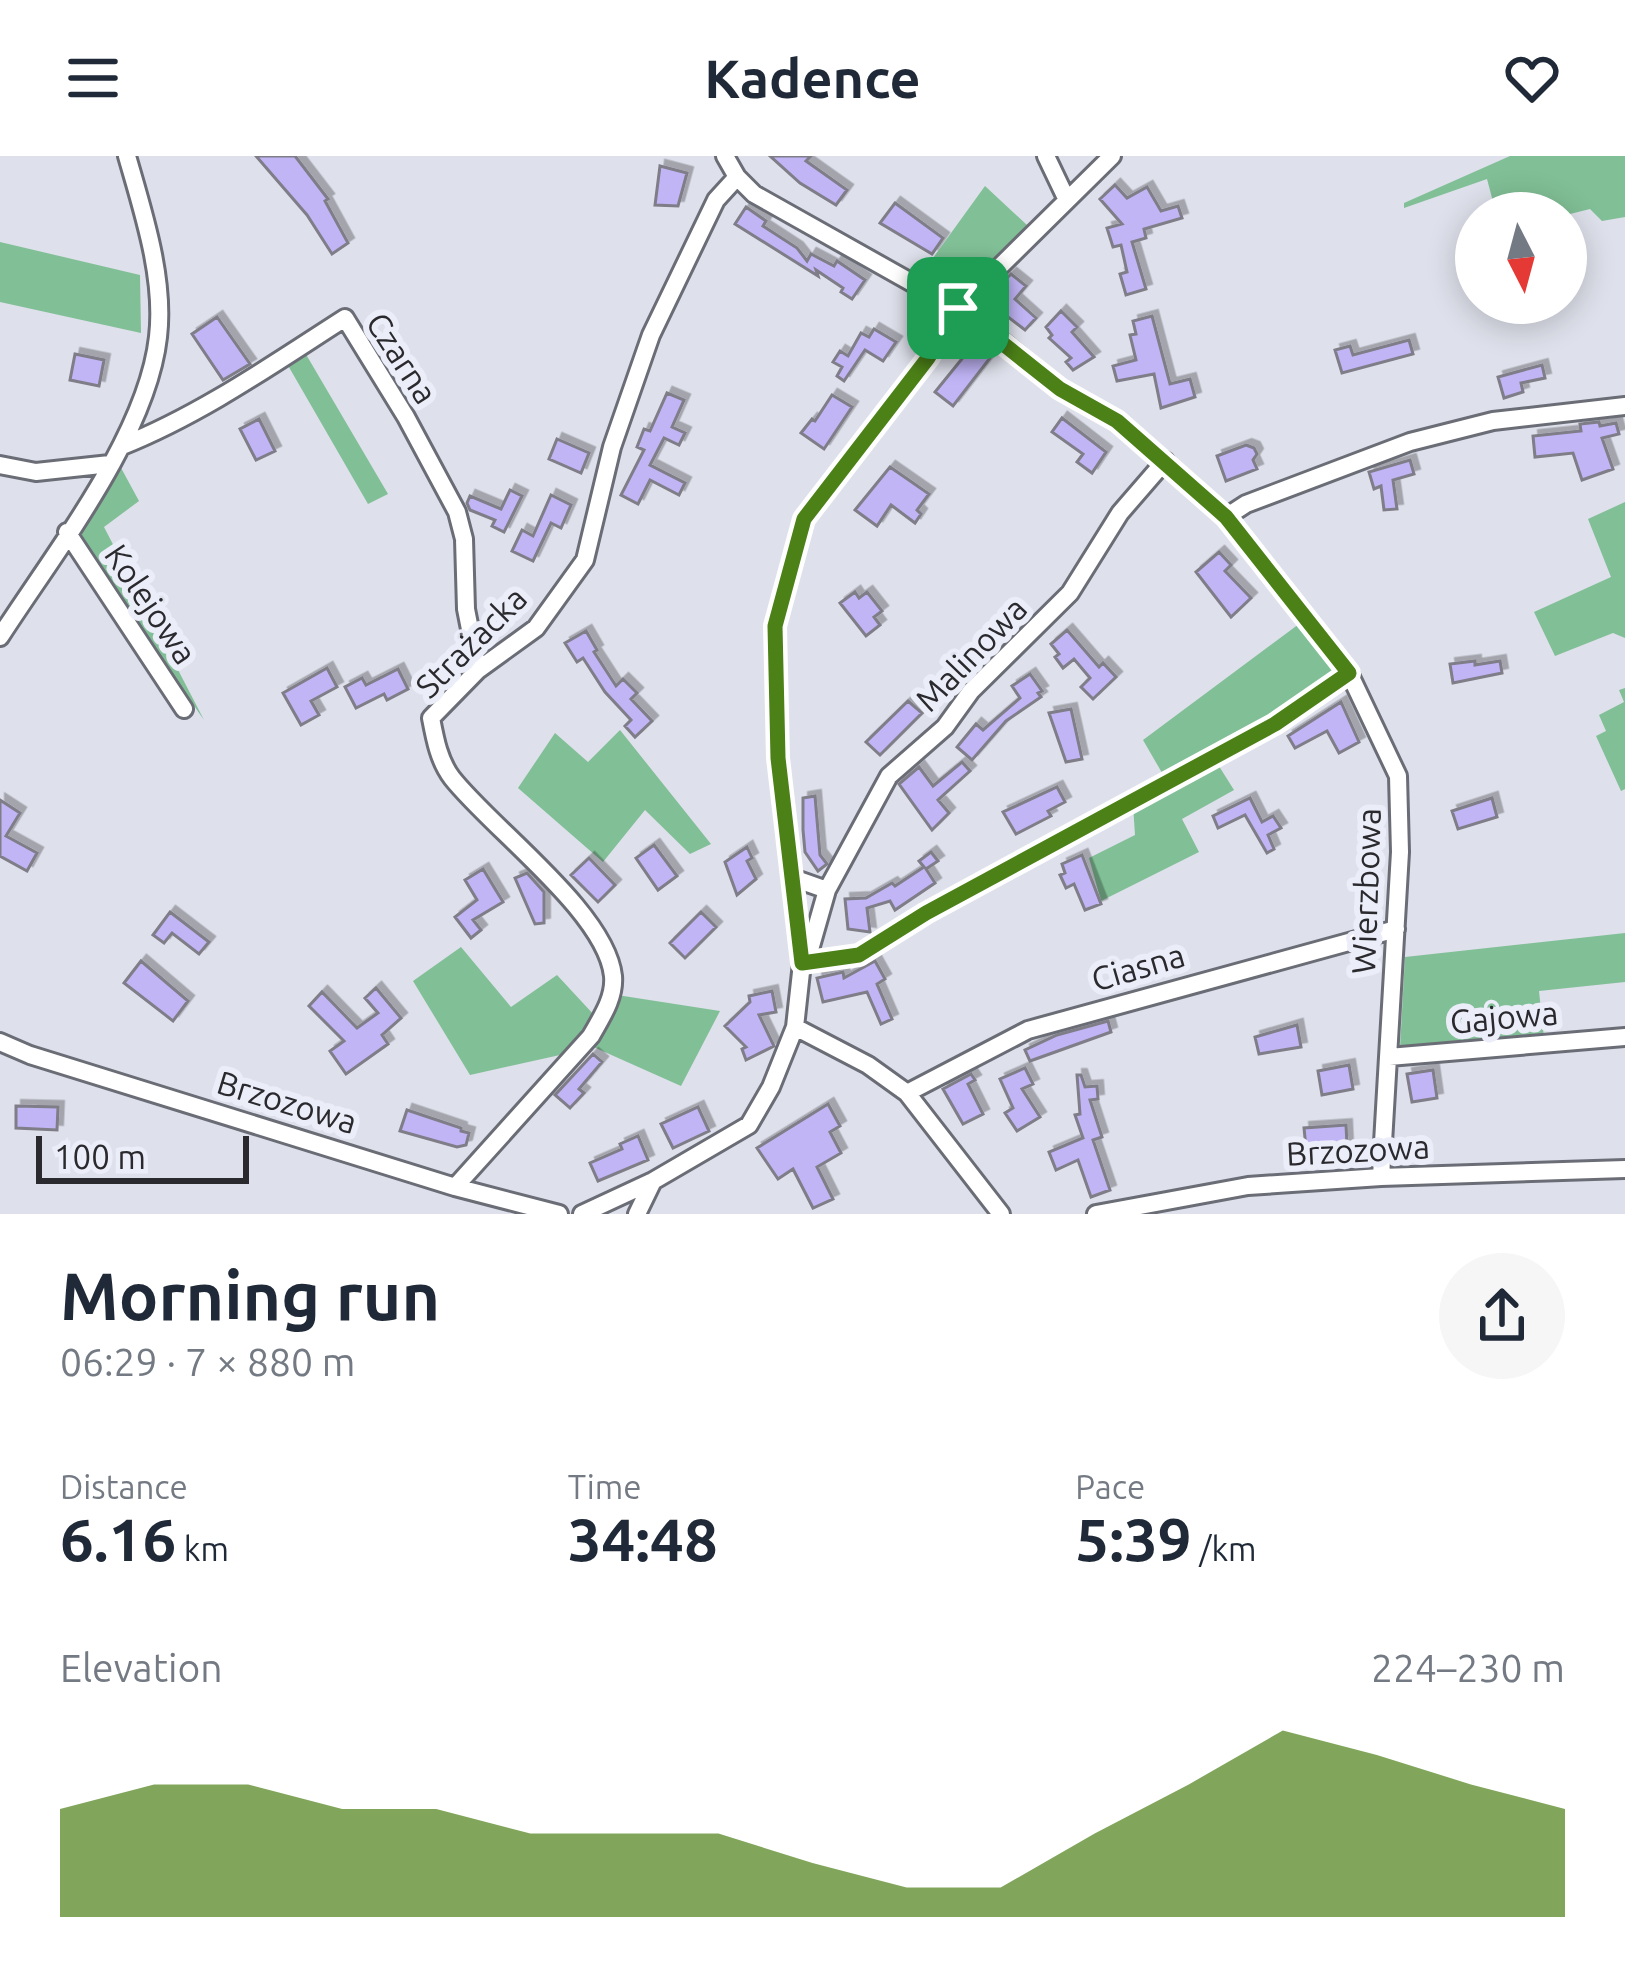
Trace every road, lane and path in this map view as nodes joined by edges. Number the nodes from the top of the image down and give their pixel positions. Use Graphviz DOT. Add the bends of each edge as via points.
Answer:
graph roads {
  1 [pos="127,156"];
  2 [pos="725,156"];
  3 [pos="1046,156"];
  4 [pos="1112,156"];
  5 [pos="737,178"];
  6 [pos="1067,200"];
  7 [pos="958,308"];
  8 [pos="1625,406"];
  9 [pos="122,446"];
  10 [pos="1165,461"];
  11 [pos="110,464"];
  12 [pos="0,466"];
  13 [pos="1226,517"];
  14 [pos="67,532"];
  15 [pos="0,637"];
  16 [pos="478,670"];
  17 [pos="1349,673"];
  18 [pos="184,709"];
  19 [pos="793,878"];
  20 [pos="827,890"];
  21 [pos="1396,929"];
  22 [pos="802,963"];
  23 [pos="795,1027"];
  24 [pos="1625,1037"];
  25 [pos="0,1042"];
  26 [pos="1389,1057"];
  27 [pos="907,1093"];
  28 [pos="484,1155"];
  29 [pos="1625,1169"];
  30 [pos="1381,1177"];
  31 [pos="653,1180"];
  32 [pos="455,1187"];
  33 [pos="488,1196"];
  34 [pos="559,1214"];
  35 [pos="582,1214"];
  36 [pos="637,1214"];
  37 [pos="1001,1214"];
  38 [pos="1096,1214"];
  1 -- 9 [label="street" via="158,287 158,336"];
  2 -- 5 [label="street"];
  3 -- 6 [label="street"];
  4 -- 6 [label="street"];
  5 -- 7 [label="street, Wierzbowa"];
  5 -- 16 [label="street, Strażacka" via="716,200 644,354 585,560 536,628"];
  6 -- 7 [label="street"];
  7 -- 10 [label="street, Wierzbowa"];
  7 -- 19 [label="street" via="804,519 775,626 778,758"];
  8 -- 13 [label="street" via="1493,421 1410,442"];
  9 -- 11 [label="street"];
  9 -- 16 [label="street, Czarna" via="222,396 345,318 457,512"];
  10 -- 13 [label="street, Wierzbowa"];
  10 -- 20 [label="street, Malinowa" via="1120,513 1070,593 889,776"];
  11 -- 12 [label="street" via="37,472"];
  11 -- 14 [label="street"];
  13 -- 17 [label="street, Wierzbowa"];
  14 -- 15 [label="street"];
  14 -- 18 [label="street, Kolejowa"];
  16 -- 28 [label="street, Strażacka" via="430,718 437,749 450,776 568,899 607,952 613,975 591,1036"];
  17 -- 21 [label="street, Wierzbowa" via="1398,776"];
  17 -- 22 [label="street" via="1275,724 859,955"];
  19 -- 20 [label="street"];
  19 -- 22 [label="street"];
  20 -- 22 [label="street, Malinowa"];
  21 -- 26 [label="street, Wierzbowa"];
  21 -- 27 [label="street, Ciasna" via="1028,1030"];
  22 -- 23 [label="street"];
  23 -- 27 [label="street"];
  23 -- 31 [label="street" via="748,1125"];
  24 -- 26 [label="street, Gajowa"];
  25 -- 32 [label="street, Brzozowa"];
  26 -- 30 [label="street, Wierzbowa"];
  27 -- 37 [label="street"];
  28 -- 32 [label="street, Strażacka"];
  28 -- 33 [label="street"];
  29 -- 30 [label="street, Brzozowa"];
  30 -- 38 [label="street, Brzozowa" via="1248,1186"];
  31 -- 35 [label="street"];
  31 -- 36 [label="street"];
  32 -- 33 [label="street, Brzozowa"];
  33 -- 34 [label="street, Brzozowa"];
}
